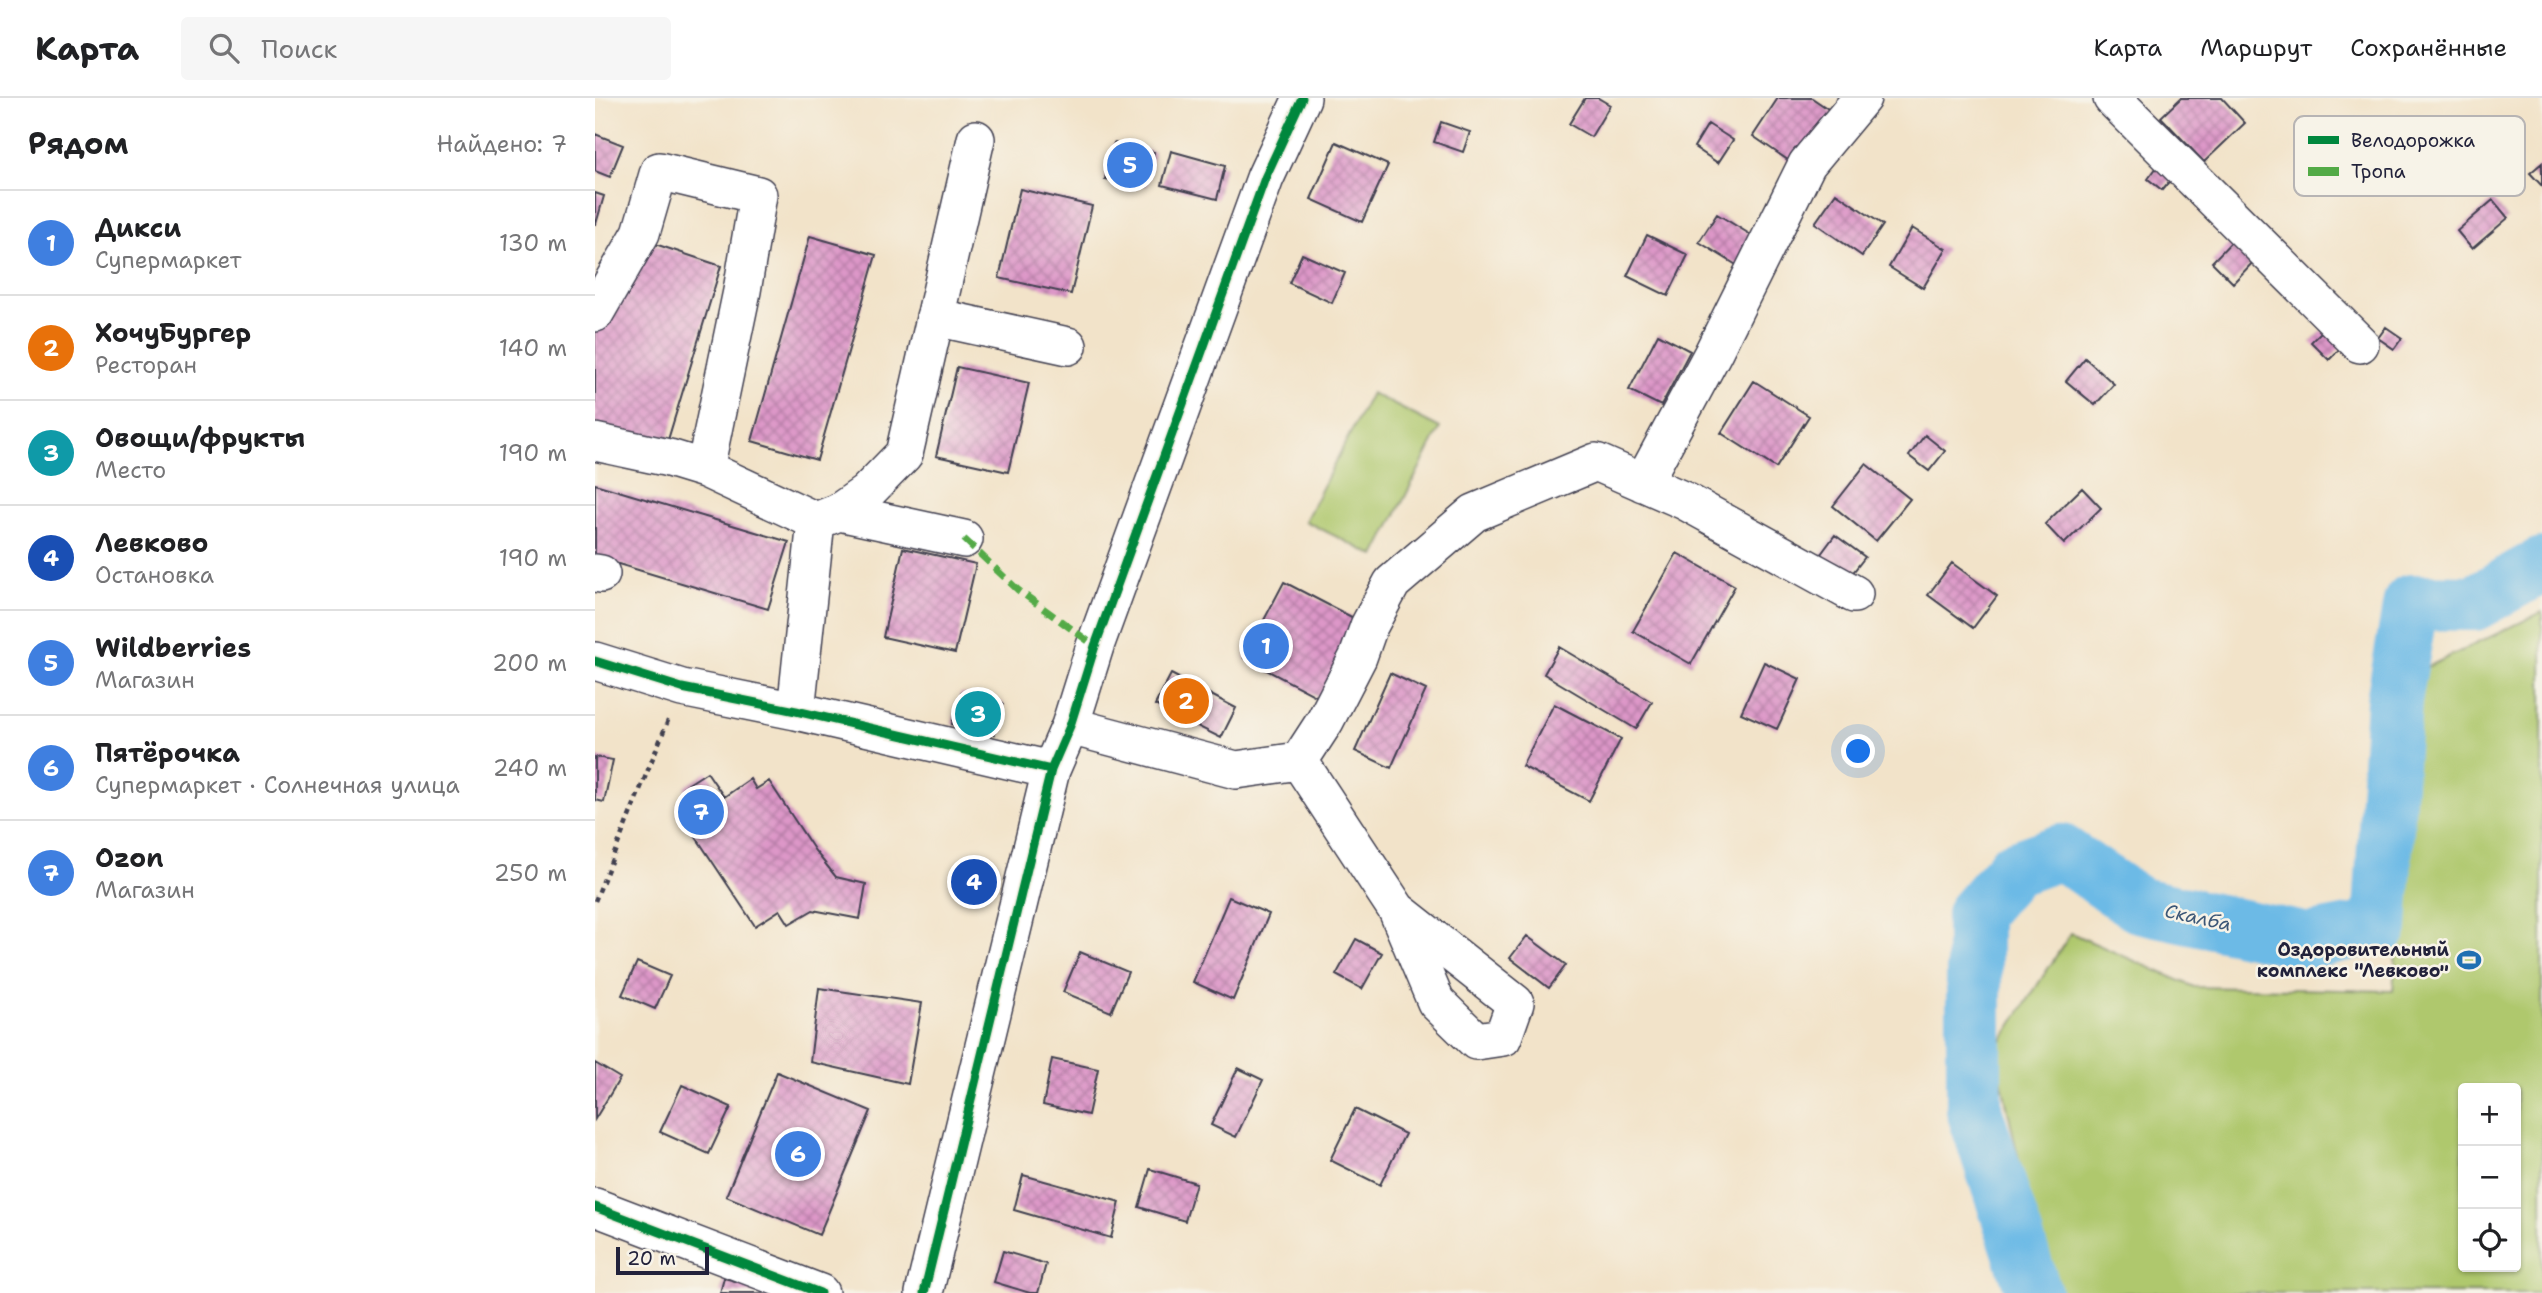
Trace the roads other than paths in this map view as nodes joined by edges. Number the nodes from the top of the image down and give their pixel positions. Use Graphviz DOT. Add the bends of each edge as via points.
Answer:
graph roads {
  1 [pos="1302,98"];
  2 [pos="1862,98"];
  3 [pos="2112,98"];
  4 [pos="976,139"];
  5 [pos="595,313"];
  6 [pos="935,317"];
  7 [pos="2360,344"];
  8 [pos="1068,346"];
  9 [pos="595,442"];
  10 [pos="705,469"];
  11 [pos="1643,483"];
  12 [pos="827,517"];
  13 [pos="964,539"];
  14 [pos="1854,594"];
  15 [pos="595,661"];
  16 [pos="796,711"];
  17 [pos="1070,726"];
  18 [pos="1299,761"];
  19 [pos="1051,770"];
  20 [pos="1397,910"];
  21 [pos="595,1207"];
  22 [pos="820,1293"];
  23 [pos="924,1293"];
  1 -- 17 [label="street" via="1265,178"];
  2 -- 11 [label="street" via="1807,164"];
  3 -- 7 [label="street"];
  4 -- 6 [label="street"];
  5 -- 10 [label="street" via="641,233 659,171 758,195"];
  6 -- 8 [label="street"];
  6 -- 12 [label="street" via="904,454 866,493"];
  9 -- 10 [label="street"];
  10 -- 12 [label="street"];
  11 -- 14 [label="street" via="1685,501"];
  11 -- 18 [label="street" via="1596,462 1474,513 1392,583 1325,721"];
  12 -- 13 [label="street"];
  12 -- 16 [label="street"];
  15 -- 16 [label="street" via="682,688"];
  16 -- 19 [label="street"];
  17 -- 18 [label="street" via="1236,770"];
  17 -- 19 [label="street"];
  18 -- 20 [label="street"];
  19 -- 23 [label="street"];
  21 -- 22 [label="street"];
}
